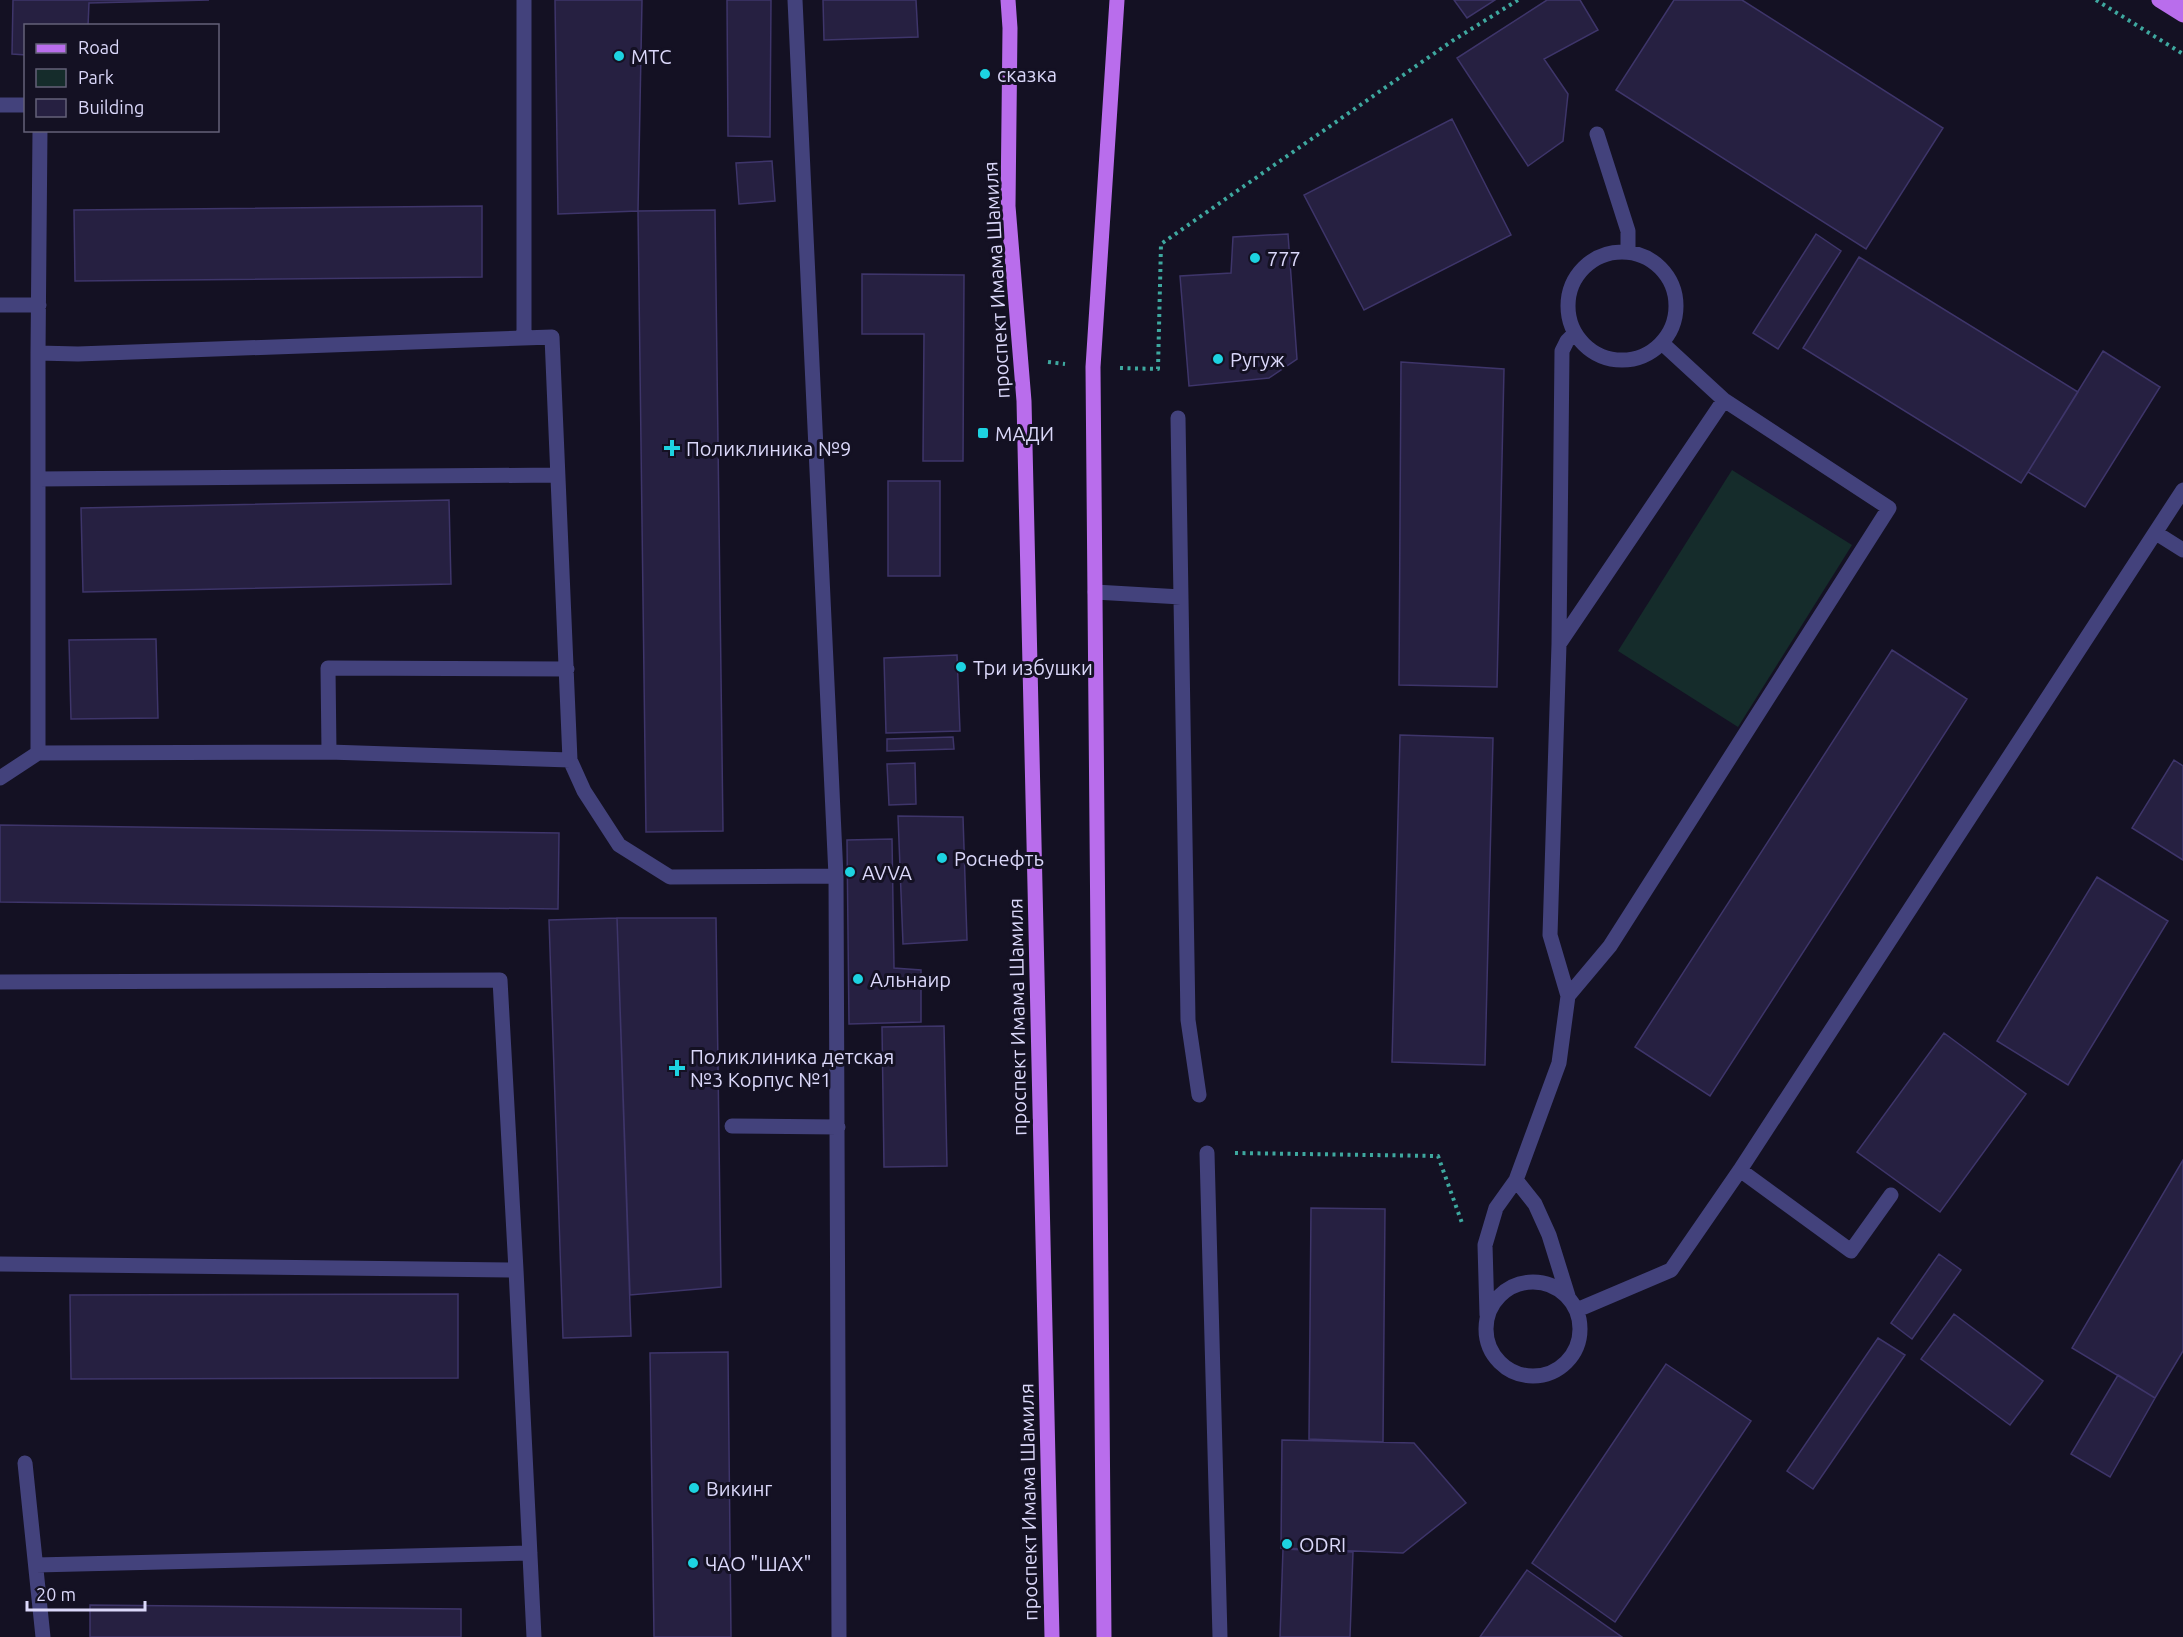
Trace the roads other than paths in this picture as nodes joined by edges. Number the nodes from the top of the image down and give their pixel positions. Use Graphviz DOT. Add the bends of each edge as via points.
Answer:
graph roads {
  1 [pos="524,0"];
  2 [pos="795,0"];
  3 [pos="1008,0"];
  4 [pos="1117,0"];
  5 [pos="2159,0"];
  6 [pos="2183,15"];
  7 [pos="0,105"];
  8 [pos="24,105"];
  9 [pos="40,132"];
  10 [pos="1597,134"];
  11 [pos="1628,252"];
  12 [pos="39,304"];
  13 [pos="0,305"];
  14 [pos="1575,333"];
  15 [pos="524,338"];
  16 [pos="1662,344"];
  17 [pos="38,353"];
  18 [pos="1724,400"];
  19 [pos="1178,418"];
  20 [pos="558,475"];
  21 [pos="38,479"];
  22 [pos="2183,490"];
  23 [pos="2156,533"];
  24 [pos="2183,550"];
  25 [pos="1095,592"];
  26 [pos="1181,597"];
  27 [pos="1558,644"];
  28 [pos="567,669"];
  29 [pos="329,752"];
  30 [pos="38,753"];
  31 [pos="570,760"];
  32 [pos="0,778"];
  33 [pos="836,876"];
  34 [pos="0,982"];
  35 [pos="1568,996"];
  36 [pos="1199,1095"];
  37 [pos="732,1126"];
  38 [pos="838,1127"];
  39 [pos="1207,1153"];
  40 [pos="1740,1170"];
  41 [pos="1516,1180"];
  42 [pos="1891,1195"];
  43 [pos="0,1264"];
  44 [pos="516,1270"];
  45 [pos="1568,1296"];
  46 [pos="1577,1310"];
  47 [pos="1487,1315"];
  48 [pos="25,1463"];
  49 [pos="530,1553"];
  50 [pos="36,1565"];
  51 [pos="43,1637"];
  52 [pos="534,1637"];
  53 [pos="839,1637"];
  54 [pos="1052,1637"];
  55 [pos="1104,1637"];
  56 [pos="1220,1637"];
  1 -- 15 [label="street"];
  2 -- 33 [label="street"];
  3 -- 54 [label="main road, проспект Имама Шамиля" via="1008,206 1024,401"];
  4 -- 25 [label="main road" via="1093,367"];
  5 -- 6 [label="main road"];
  7 -- 8 [label="street"];
  9 -- 12 [label="street"];
  10 -- 11 [label="street" via="1628,231"];
  11 -- 14 [label="street" via="1595,259 1572,284 1569,317"];
  11 -- 16 [label="street" via="1645,256 1670,279 1677,312"];
  12 -- 13 [label="street"];
  12 -- 17 [label="street"];
  14 -- 16 [label="street" via="1586,347 1616,361 1633,360"];
  14 -- 27 [label="street" via="1562,351"];
  15 -- 17 [label="street"];
  15 -- 20 [label="street" via="552,337"];
  16 -- 18 [label="street"];
  17 -- 21 [label="street"];
  18 -- 27 [label="street"];
  18 -- 35 [label="street" via="1889,508 1610,946"];
  19 -- 26 [label="street"];
  20 -- 21 [label="street"];
  20 -- 28 [label="street"];
  21 -- 30 [label="street"];
  22 -- 23 [label="street"];
  23 -- 24 [label="street"];
  23 -- 40 [label="street"];
  25 -- 26 [label="street"];
  25 -- 55 [label="main road"];
  26 -- 36 [label="street" via="1188,1020"];
  27 -- 35 [label="street" via="1550,935"];
  28 -- 29 [label="street" via="328,668"];
  28 -- 31 [label="street"];
  29 -- 30 [label="street"];
  29 -- 31 [label="street"];
  30 -- 32 [label="street"];
  31 -- 33 [label="street" via="584,791 619,845 670,877"];
  33 -- 38 [label="street"];
  34 -- 44 [label="street" via="500,980"];
  35 -- 41 [label="street" via="1559,1063"];
  37 -- 38 [label="street"];
  38 -- 53 [label="street"];
  39 -- 56 [label="street"];
  40 -- 42 [label="street" via="1851,1251"];
  40 -- 46 [label="street" via="1671,1270"];
  41 -- 45 [label="street" via="1535,1204 1549,1235"];
  41 -- 47 [label="street" via="1496,1208 1485,1245"];
  43 -- 44 [label="street"];
  44 -- 49 [label="street"];
  45 -- 46 [label="street"];
  45 -- 47 [label="street" via="1538,1281 1521,1282 1494,1300"];
  46 -- 47 [label="street" via="1581,1326 1571,1357 1559,1369 1527,1376 1497,1362 1485,1332"];
  48 -- 50 [label="street"];
  49 -- 50 [label="street"];
  49 -- 52 [label="street"];
  50 -- 51 [label="street"];
}
